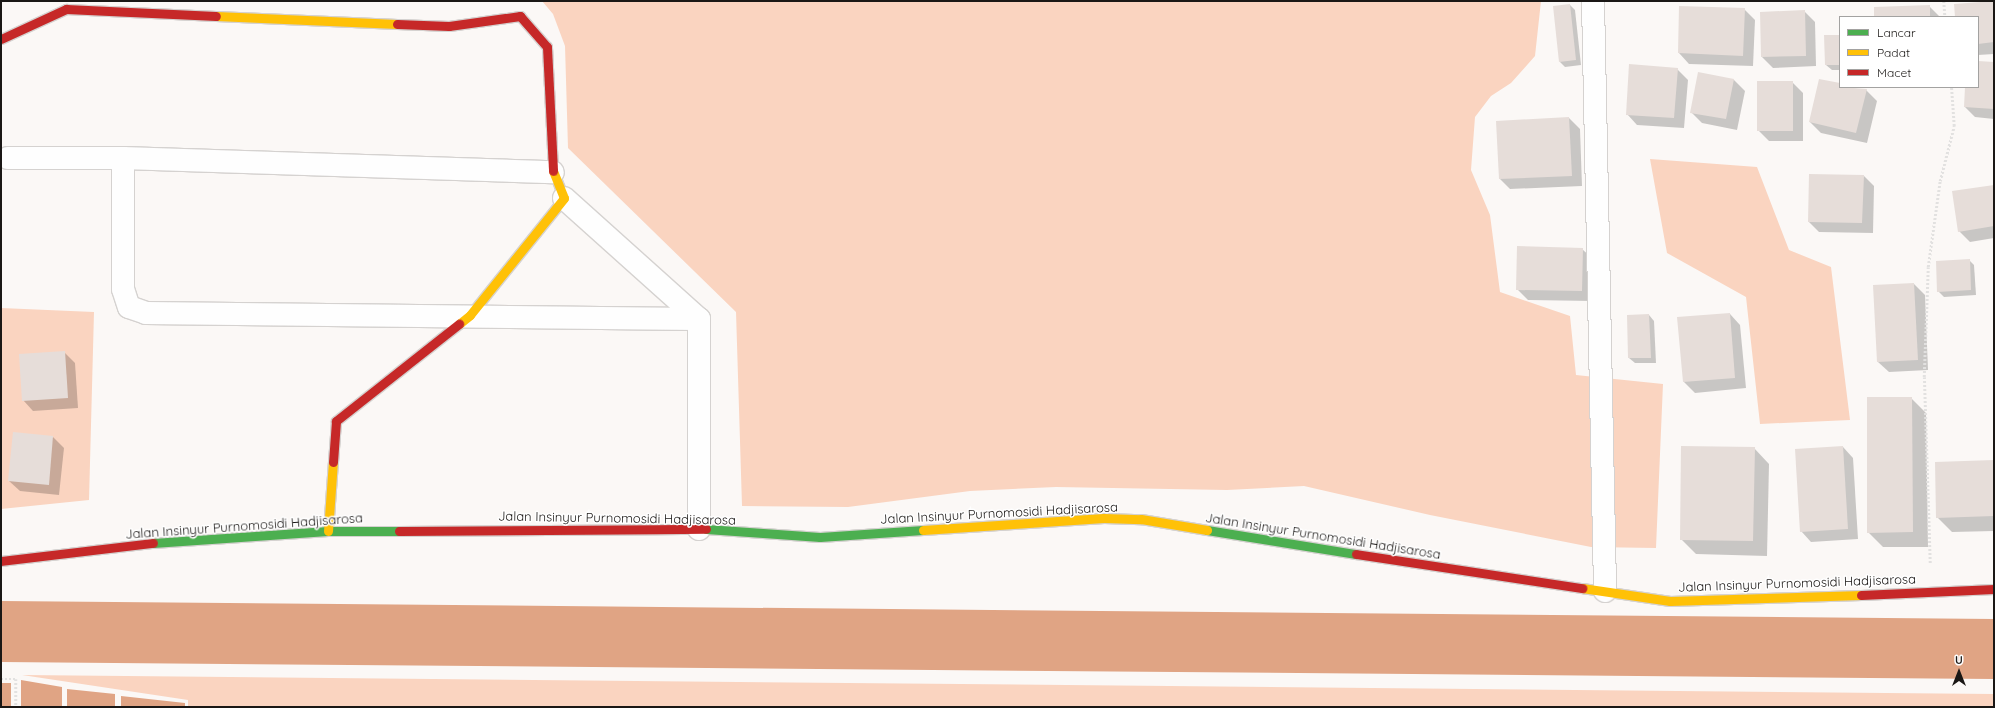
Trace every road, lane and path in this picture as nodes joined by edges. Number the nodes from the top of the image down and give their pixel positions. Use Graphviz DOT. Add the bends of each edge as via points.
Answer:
graph roads {
  1 [pos="1593,1"];
  2 [pos="1944,1"];
  3 [pos="1945,16"];
  4 [pos="1,39"];
  5 [pos="1951,88"];
  6 [pos="8,158"];
  7 [pos="123,158"];
  8 [pos="553,172"];
  9 [pos="564,198"];
  10 [pos="470,315"];
  11 [pos="699,319"];
  12 [pos="699,529"];
  13 [pos="328,530"];
  14 [pos="1,561"];
  15 [pos="1994,589"];
  16 [pos="1605,591"];
  17 [pos="1932,592"];
  18 [pos="1,678"];
  19 [pos="16,707"];
  1 -- 16 [label="street"];
  2 -- 3 [label="path"];
  4 -- 8 [label="street" via="66,10 449,26 520,16 547,47"];
  5 -- 17 [label="path" via="1954,126 1940,181 1928,266 1924,376"];
  6 -- 7 [label="street"];
  7 -- 8 [label="street"];
  7 -- 10 [label="street" via="123,289 129,307 146,313"];
  8 -- 9 [label="street"];
  9 -- 10 [label="street"];
  9 -- 11 [label="street"];
  10 -- 11 [label="street"];
  10 -- 13 [label="street" via="336,421"];
  11 -- 12 [label="street"];
  12 -- 13 [label="street, Jalan Insinyur Purnomosidi Hadjisarosa"];
  12 -- 16 [label="street, Jalan Insinyur Purnomosidi Hadjisarosa" via="820,538 1104,518 1141,519 1280,543"];
  13 -- 14 [label="street, Jalan Insinyur Purnomosidi Hadjisarosa" via="154,543"];
  15 -- 17 [label="street, Jalan Insinyur Purnomosidi Hadjisarosa"];
  16 -- 17 [label="street, Jalan Insinyur Purnomosidi Hadjisarosa" via="1670,601 1733,601"];
  18 -- 19 [label="path" via="16,679"];
}
